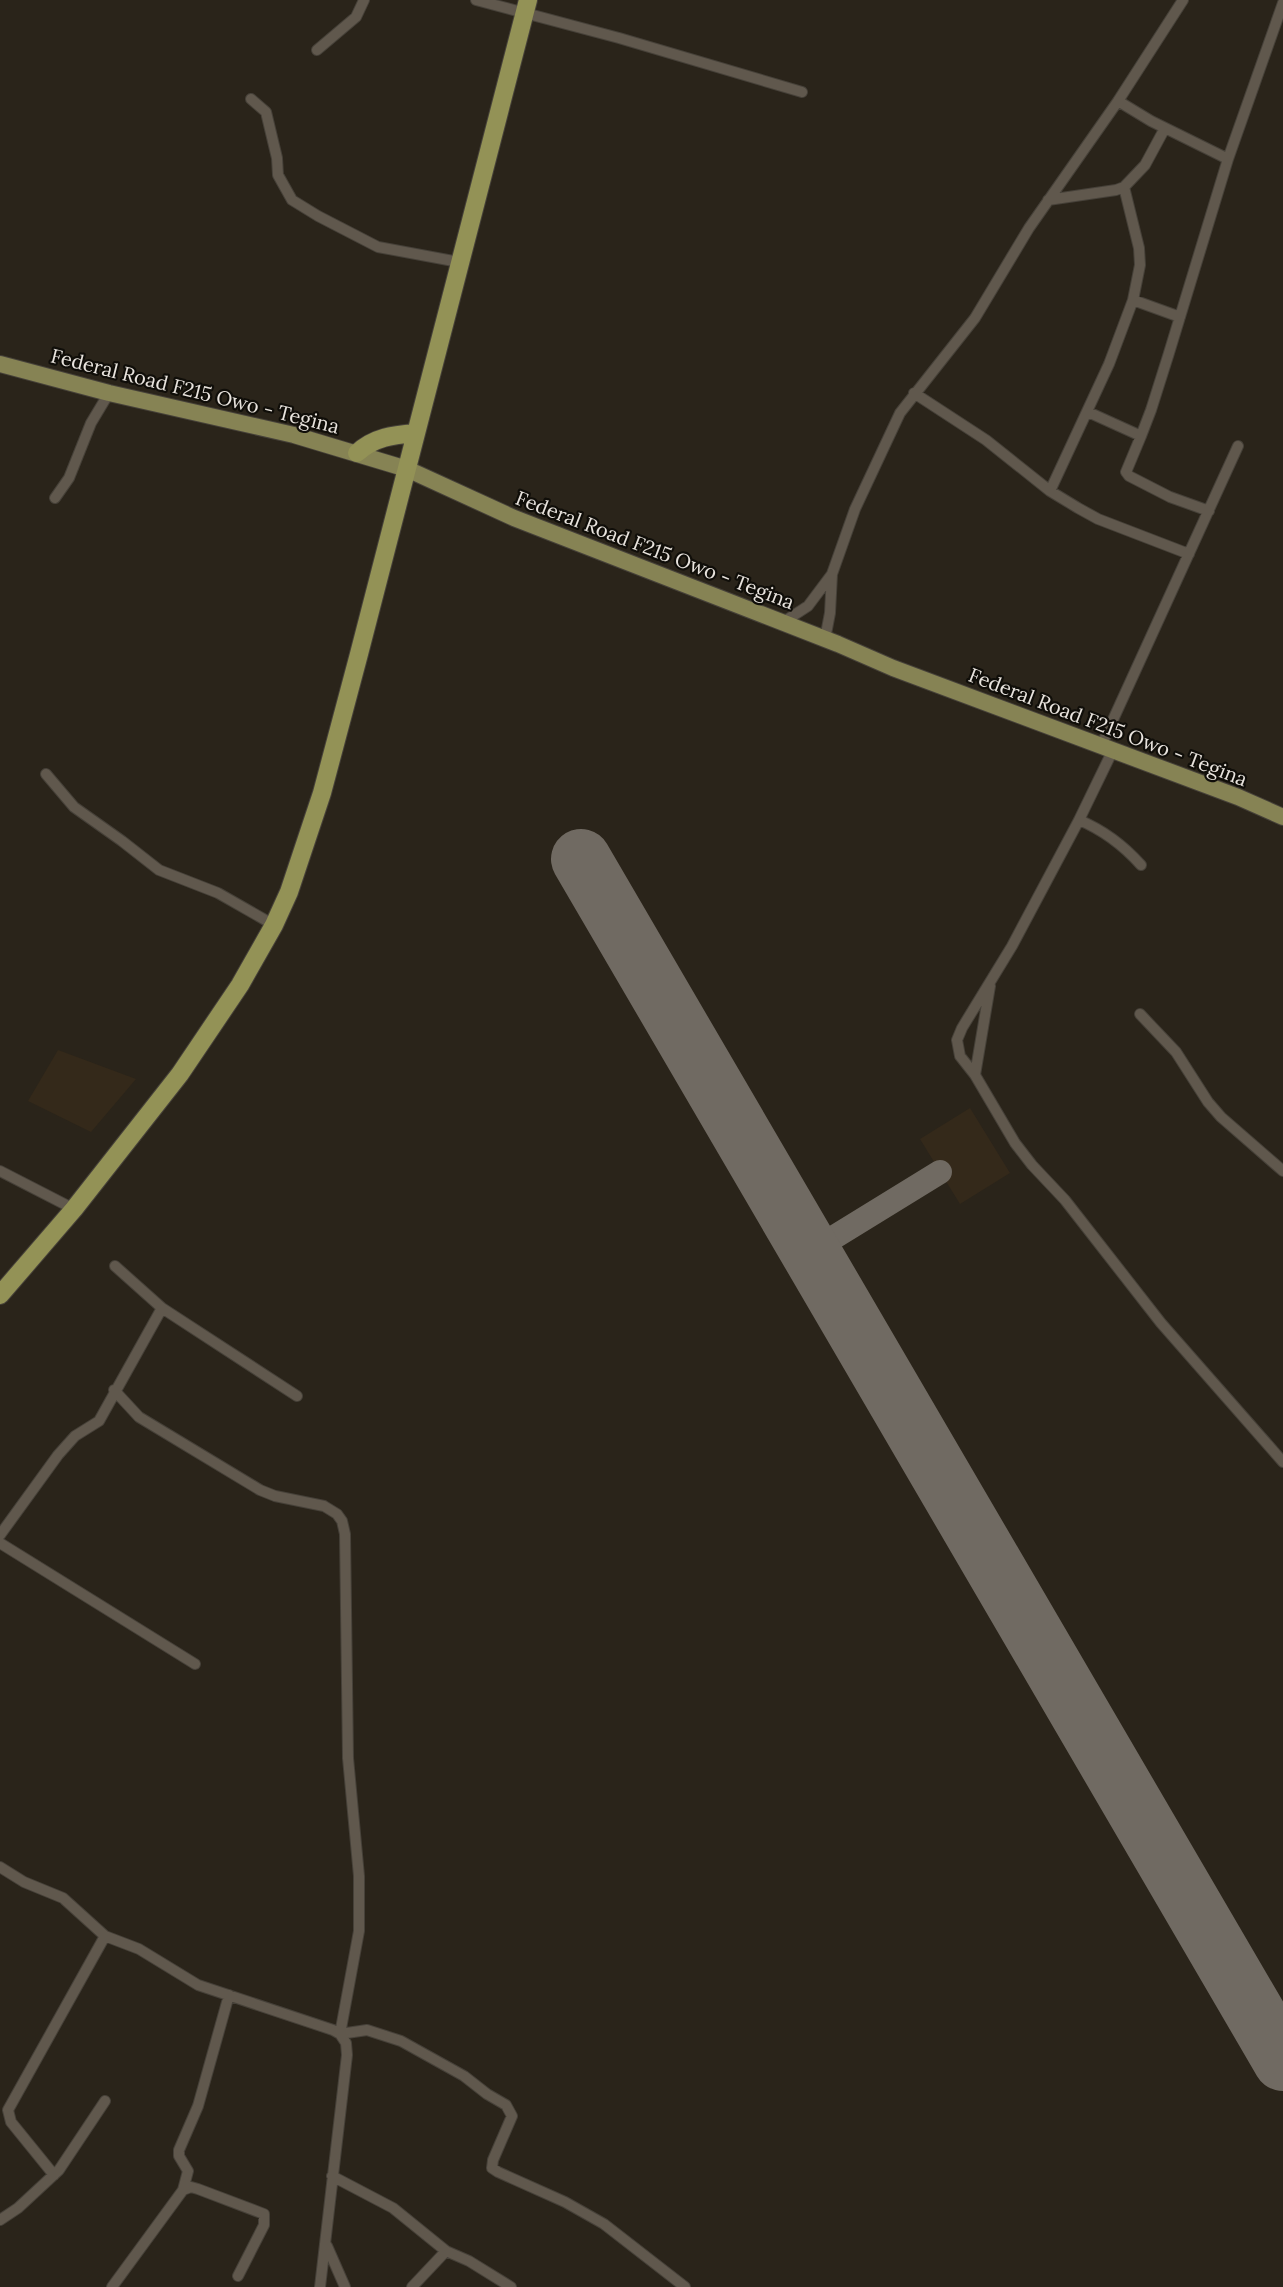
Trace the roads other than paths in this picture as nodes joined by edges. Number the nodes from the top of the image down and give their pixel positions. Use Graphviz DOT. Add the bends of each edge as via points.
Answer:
graph roads {
  1 [pos="364,0"];
  2 [pos="476,0"];
  3 [pos="1183,0"];
  4 [pos="1283,3"];
  5 [pos="527,6"];
  6 [pos="317,50"];
  7 [pos="802,92"];
  8 [pos="251,99"];
  9 [pos="1118,101"];
  10 [pos="1165,128"];
  11 [pos="1228,159"];
  12 [pos="1124,187"];
  13 [pos="1048,200"];
  14 [pos="459,262"];
  15 [pos="1133,300"];
  16 [pos="1180,318"];
  17 [pos="0,364"];
  18 [pos="109,393"];
  19 [pos="914,393"];
  20 [pos="1088,412"];
  21 [pos="416,433"];
  22 [pos="1141,436"];
  23 [pos="1238,446"];
  24 [pos="357,453"];
  25 [pos="407,469"];
  26 [pos="1050,491"];
  27 [pos="55,498"];
  28 [pos="1209,511"];
  29 [pos="1189,554"];
  30 [pos="832,574"];
  31 [pos="782,623"];
  32 [pos="825,639"];
  33 [pos="1107,748"];
  34 [pos="46,774"];
  35 [pos="1283,817"];
  36 [pos="1079,820"];
  37 [pos="1141,865"];
  38 [pos="274,925"];
  39 [pos="991,983"];
  40 [pos="1140,1014"];
  41 [pos="975,1075"];
  42 [pos="0,1171"];
  43 [pos="1283,1171"];
  44 [pos="74,1209"];
  45 [pos="115,1266"];
  46 [pos="0,1296"];
  47 [pos="162,1308"];
  48 [pos="114,1390"];
  49 [pos="297,1396"];
  50 [pos="1283,1462"];
  51 [pos="0,1535"];
  52 [pos="0,1542"];
  53 [pos="195,1664"];
  54 [pos="0,1867"];
  55 [pos="105,1935"];
  56 [pos="229,1995"];
  57 [pos="340,2034"];
  58 [pos="105,2101"];
  59 [pos="54,2175"];
  60 [pos="332,2176"];
  61 [pos="183,2190"];
  62 [pos="0,2220"];
  63 [pos="326,2244"];
  64 [pos="446,2251"];
  65 [pos="238,2276"];
  66 [pos="112,2287"];
  67 [pos="320,2287"];
  68 [pos="345,2287"];
  69 [pos="412,2287"];
  70 [pos="511,2287"];
  71 [pos="685,2287"];
  1 -- 6 [label="street" via="356,17"];
  2 -- 5 [label="street"];
  3 -- 9 [label="street"];
  4 -- 11 [label="street"];
  5 -- 7 [label="street"];
  5 -- 14 [label="highway"];
  8 -- 14 [label="street" via="266,112 279,178 292,200 378,247"];
  9 -- 10 [label="street"];
  9 -- 13 [label="street"];
  10 -- 11 [label="street"];
  10 -- 12 [label="street" via="1145,165"];
  11 -- 16 [label="street"];
  12 -- 13 [label="street"];
  12 -- 15 [label="street" via="1139,248"];
  13 -- 19 [label="street" via="975,318"];
  14 -- 21 [label="highway"];
  15 -- 16 [label="street"];
  15 -- 20 [label="street"];
  16 -- 22 [label="street"];
  17 -- 18 [label="main road, Federal Road F215 Owo - Tegina"];
  18 -- 24 [label="main road, Federal Road F215 Owo - Tegina"];
  18 -- 27 [label="street" via="91,423 69,478"];
  19 -- 26 [label="street" via="986,440"];
  19 -- 30 [label="street" via="876,462"];
  20 -- 22 [label="street"];
  20 -- 26 [label="street"];
  21 -- 24 [label="highway" via="369,442"];
  21 -- 25 [label="highway"];
  22 -- 28 [label="street" via="1126,472 1129,476"];
  23 -- 28 [label="street"];
  24 -- 25 [label="main road, Federal Road F215 Owo - Tegina"];
  25 -- 31 [label="main road, Federal Road F215 Owo - Tegina" via="514,518"];
  25 -- 38 [label="highway" via="322,793"];
  26 -- 29 [label="street" via="1098,519"];
  28 -- 29 [label="street"];
  29 -- 33 [label="street"];
  30 -- 31 [label="street" via="808,606"];
  30 -- 32 [label="street"];
  31 -- 32 [label="main road, Federal Road F215 Owo - Tegina"];
  32 -- 33 [label="main road, Federal Road F215 Owo - Tegina"];
  33 -- 35 [label="main road, Federal Road F215 Owo - Tegina"];
  33 -- 36 [label="street"];
  34 -- 38 [label="street" via="74,807 159,870 218,893"];
  36 -- 37 [label="street" via="1102,832"];
  36 -- 39 [label="street"];
  38 -- 44 [label="highway" via="208,1035"];
  39 -- 41 [label="street"];
  39 -- 41 [label="street" via="957,1040 960,1056"];
  40 -- 43 [label="street" via="1176,1052 1221,1118"];
  41 -- 50 [label="street" via="1032,1166 1065,1200 1161,1323"];
  42 -- 44 [label="street"];
  44 -- 46 [label="highway"];
  45 -- 47 [label="street"];
  47 -- 48 [label="street"];
  47 -- 49 [label="street"];
  48 -- 51 [label="street" via="99,1421 75,1436 58,1455"];
  48 -- 57 [label="street" via="139,1417 260,1490 324,1506 342,1521 346,1558 348,1758 359,1876 359,1931"];
  52 -- 53 [label="street"];
  54 -- 55 [label="street" via="63,1898"];
  55 -- 56 [label="street" via="139,1949 198,1985"];
  55 -- 59 [label="street" via="8,2110 10,2122"];
  56 -- 57 [label="street" via="315,2022"];
  56 -- 61 [label="street" via="198,2106 179,2150 188,2171"];
  57 -- 60 [label="street" via="347,2055"];
  57 -- 71 [label="street" via="368,2030 401,2041 506,2105 512,2116 492,2168 604,2224"];
  58 -- 59 [label="street"];
  59 -- 62 [label="street"];
  60 -- 63 [label="street"];
  60 -- 64 [label="street" via="393,2208"];
  61 -- 65 [label="street" via="198,2189 264,2214 264,2225"];
  61 -- 66 [label="street"];
  63 -- 67 [label="street"];
  63 -- 68 [label="street"];
  64 -- 69 [label="street"];
  64 -- 70 [label="street"];
}
